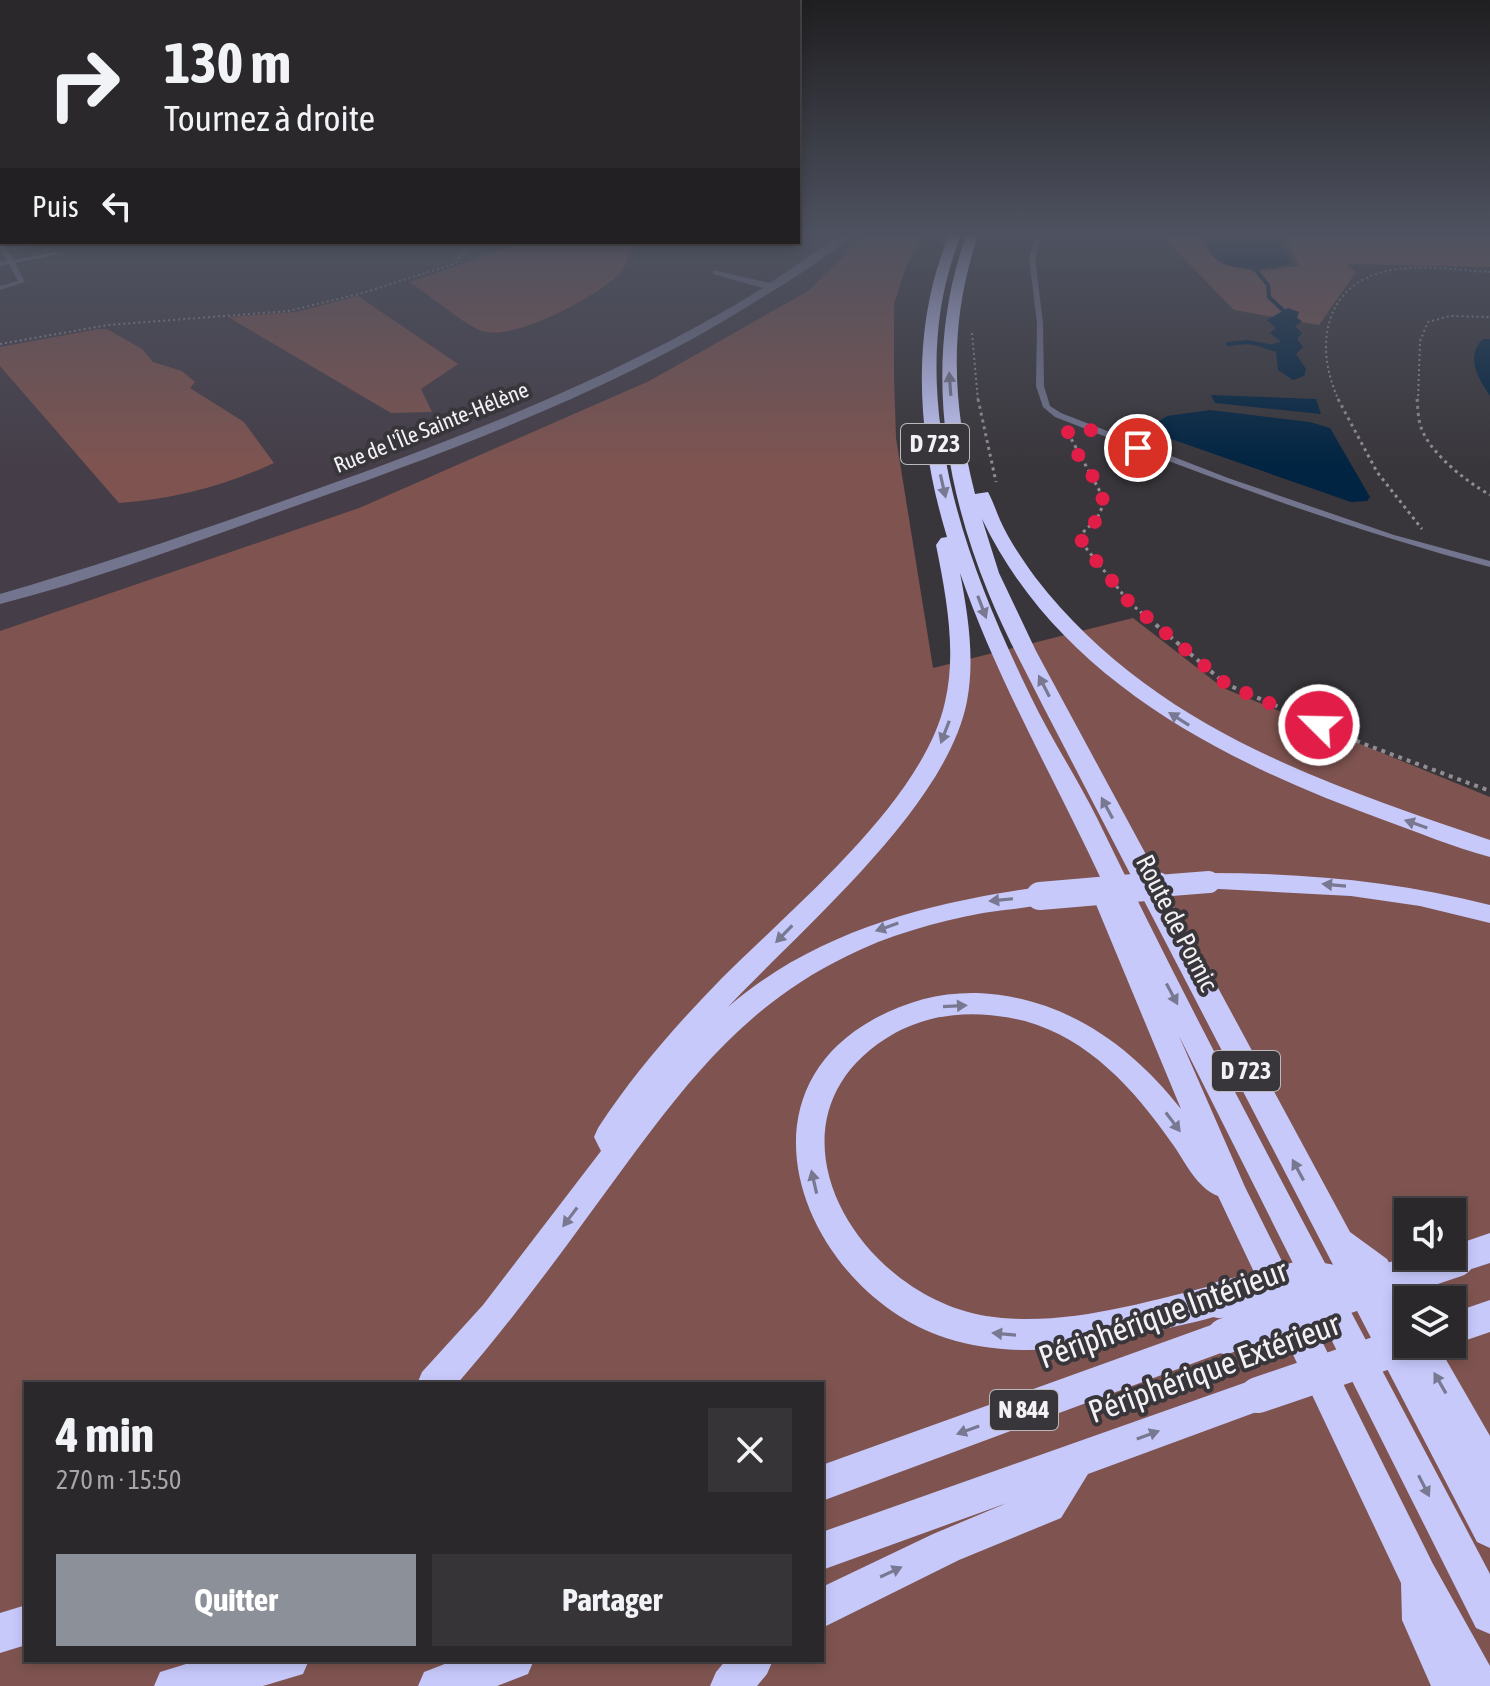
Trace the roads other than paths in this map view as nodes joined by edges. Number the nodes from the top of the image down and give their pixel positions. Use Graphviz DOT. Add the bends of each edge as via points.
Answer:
graph roads {
  1 [pos="730,312"];
  2 [pos="932,312"];
  3 [pos="951,312"];
  4 [pos="1039,312"];
  5 [pos="959,454"];
  6 [pos="955,533"];
  7 [pos="1490,564"];
  8 [pos="0,599"];
  9 [pos="1020,696"];
  10 [pos="1490,849"];
  11 [pos="1490,914"];
  12 [pos="617,1154"];
  13 [pos="1231,1191"];
  14 [pos="1334,1239"];
  15 [pos="1490,1248"];
  16 [pos="1364,1288"];
  17 [pos="1394,1302"];
  18 [pos="1489,1316"];
  19 [pos="1466,1324"];
  20 [pos="1394,1349"];
  21 [pos="1426,1358"];
  22 [pos="436,1382"];
  23 [pos="1075,1462"];
  24 [pos="1490,1471"];
  25 [pos="824,1482"];
  26 [pos="1490,1529"];
  27 [pos="824,1550"];
  28 [pos="1419,1578"];
  29 [pos="824,1607"];
  30 [pos="1490,1614"];
  31 [pos="24,1626"];
  32 [pos="0,1633"];
  33 [pos="280,1662"];
  34 [pos="508,1662"];
  35 [pos="751,1662"];
  36 [pos="174,1686"];
  37 [pos="438,1686"];
  38 [pos="730,1686"];
  39 [pos="1452,1686"];
  40 [pos="1479,1686"];
  1 -- 8 [label="street, Rue de l'Île Sainte-Hélène" via="637,361 493,426 236,523"];
  2 -- 6 [label="highway, Route de Pornic / D 723, one-way" via="927,380 936,453"];
  5 -- 3 [label="highway, Route de Pornic / D 723, one-way" via="949,384"];
  4 -- 7 [label="lane" via="1042,399 1058,415 1225,480"];
  10 -- 5 [label="highway, one-way" via="1257,761 1184,722 1122,679 1043,601 991,523 974,467"];
  14 -- 5 [label="highway, Route de Pornic / D 723, one-way" via="1011,621 984,555"];
  6 -- 9 [label="highway, Route de Pornic / D 723, one-way"];
  6 -- 12 [label="highway, one-way" via="945,545 956,593 956,703 941,743 872,842 653,1076 609,1137"];
  9 -- 13 [label="highway, D 723"];
  9 -- 30 [label="highway, Route de Pornic / D 723, one-way"];
  11 -- 12 [label="highway, one-way, bridge" via="1439,899 1359,887 1209,882 1040,896 962,907 893,925 844,944 761,993 695,1052"];
  12 -- 22 [label="highway, one-way" via="495,1316"];
  16 -- 13 [label="highway, one-way, bridge" via="1305,1278 1133,1320 1029,1336 949,1323 886,1290 847,1249 817,1194 810,1136 822,1086 860,1040 932,1007 984,1004 1047,1018 1113,1055 1149,1090 1205,1169"];
  13 -- 28 [label="highway, D 723"];
  14 -- 17 [label="highway" via="1376,1270"];
  14 -- 26 [label="highway, Route de Pornic / D 723"];
  15 -- 16 [label="highway, Périphérique Intérieur / N 844, bridge"];
  16 -- 25 [label="highway, Périphérique Intérieur / N 844, one-way, bridge"];
  18 -- 19 [label="highway"];
  23 -- 20 [label="highway, Périphérique Extérieur / N 844, one-way, bridge"];
  24 -- 21 [label="highway, one-way"];
  23 -- 27 [label="highway, Périphérique Extérieur / N 844"];
  29 -- 23 [label="highway, one-way" via="946,1547 1048,1505"];
  28 -- 39 [label="highway" via="1422,1620"];
  28 -- 40 [label="highway, D 723"];
  31 -- 32 [label="highway"];
  33 -- 36 [label="highway"];
  34 -- 37 [label="highway"];
  35 -- 38 [label="highway"];
}
